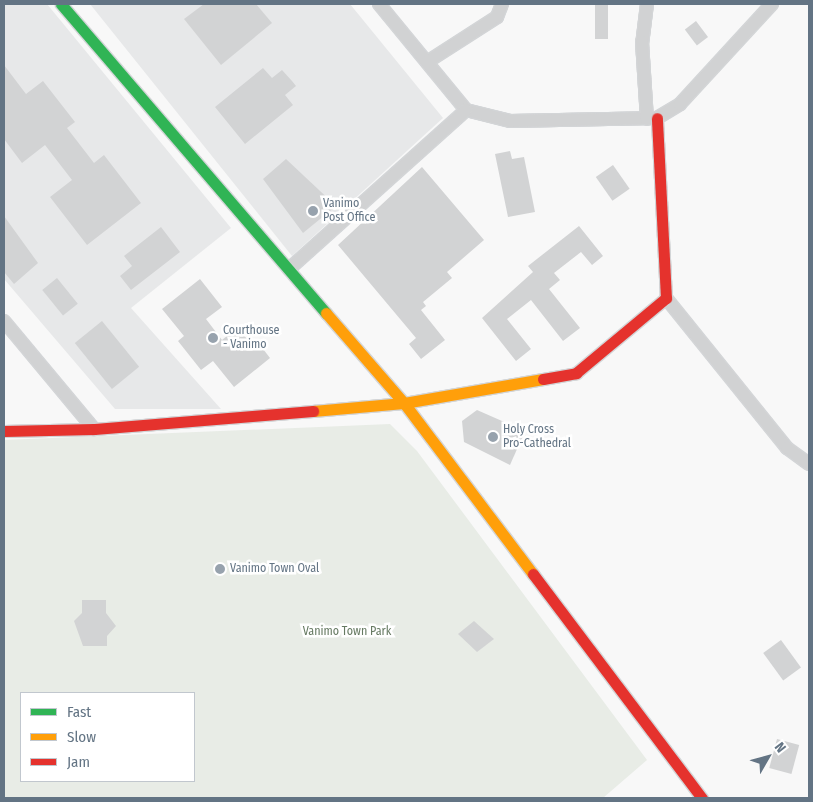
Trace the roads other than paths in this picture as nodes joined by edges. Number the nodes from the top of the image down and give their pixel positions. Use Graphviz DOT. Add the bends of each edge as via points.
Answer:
graph roads {
  1 [pos="61,4"];
  2 [pos="379,4"];
  3 [pos="502,4"];
  4 [pos="647,4"];
  5 [pos="772,4"];
  6 [pos="427,62"];
  7 [pos="466,110"];
  8 [pos="652,118"];
  9 [pos="289,269"];
  10 [pos="666,298"];
  11 [pos="4,320"];
  12 [pos="404,403"];
  13 [pos="94,429"];
  14 [pos="4,431"];
  15 [pos="809,464"];
  16 [pos="702,798"];
  1 -- 9 [label="street"];
  2 -- 6 [label="street"];
  3 -- 6 [label="street" via="498,17"];
  4 -- 8 [label="street" via="642,42"];
  5 -- 8 [label="street" via="680,104"];
  6 -- 7 [label="street"];
  7 -- 8 [label="street" via="510,121"];
  7 -- 9 [label="street"];
  8 -- 10 [label="street"];
  9 -- 12 [label="street"];
  10 -- 12 [label="street" via="576,373"];
  10 -- 15 [label="street" via="787,448"];
  11 -- 13 [label="street"];
  12 -- 13 [label="street"];
  12 -- 16 [label="street"];
  13 -- 14 [label="street"];
}
